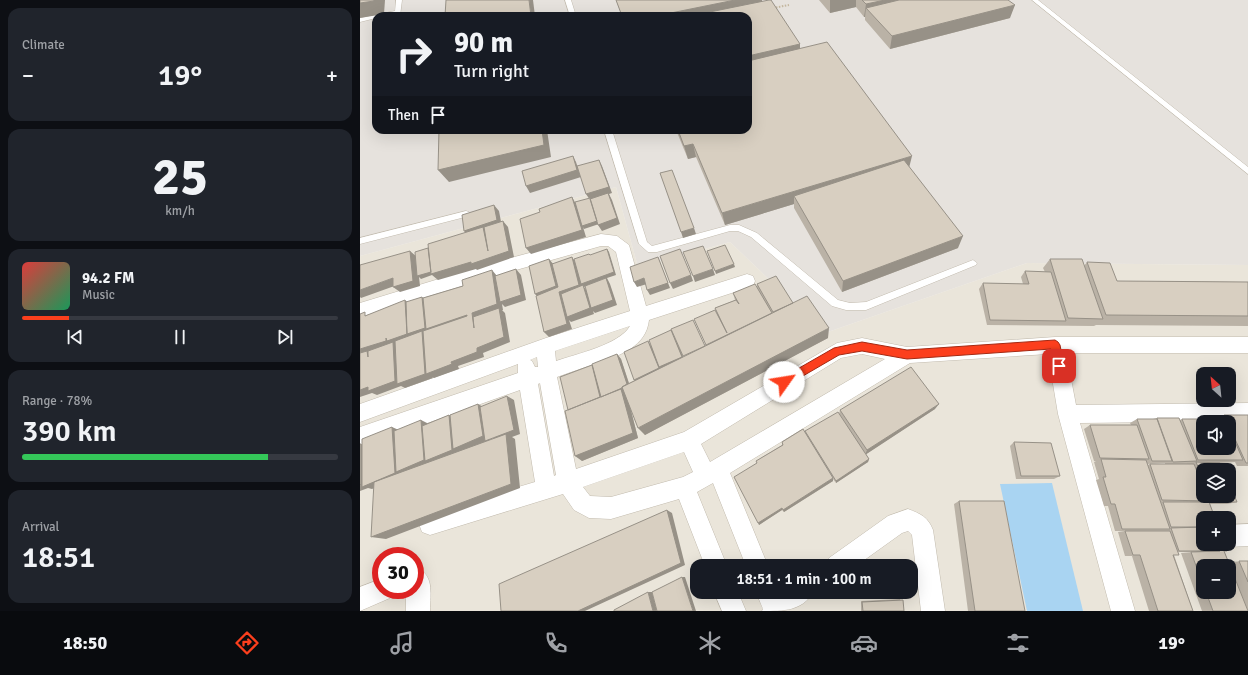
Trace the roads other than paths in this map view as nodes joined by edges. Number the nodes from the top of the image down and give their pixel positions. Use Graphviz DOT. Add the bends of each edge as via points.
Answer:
graph roads {
  1 [pos="399,0"];
  2 [pos="568,0"];
  3 [pos="1035,0"];
  4 [pos="398,12"];
  5 [pos="572,12"];
  6 [pos="372,17"];
  7 [pos="360,20"];
  8 [pos="609,134"];
  9 [pos="1248,171"];
  10 [pos="466,214"];
  11 [pos="360,241"];
  12 [pos="973,263"];
  13 [pos="747,281"];
  14 [pos="360,310"];
  15 [pos="640,315"];
  16 [pos="1055,345"];
  17 [pos="1248,345"];
  18 [pos="546,346"];
  19 [pos="524,354"];
  20 [pos="907,354"];
  21 [pos="547,372"];
  22 [pos="528,378"];
  23 [pos="1248,412"];
  24 [pos="360,413"];
  25 [pos="1068,414"];
  26 [pos="360,437"];
  27 [pos="689,440"];
  28 [pos="712,472"];
  29 [pos="568,482"];
  30 [pos="685,487"];
  31 [pos="546,488"];
  32 [pos="430,524"];
  33 [pos="1248,535"];
  34 [pos="1236,539"];
  35 [pos="713,559"];
  36 [pos="754,559"];
  37 [pos="847,559"];
  38 [pos="372,594"];
  39 [pos="360,599"];
  40 [pos="418,599"];
  41 [pos="729,599"];
  42 [pos="787,599"];
  43 [pos="773,606"];
  44 [pos="418,611"];
  45 [pos="734,611"];
  46 [pos="933,611"];
  47 [pos="1123,611"];
  1 -- 4 [label="lane"];
  2 -- 5 [label="lane"];
  3 -- 9 [label="lane"];
  6 -- 7 [label="lane"];
  8 -- 12 [label="lane" via="643,244 651,250 738,228 754,235 835,303 853,307 866,306"];
  10 -- 11 [label="lane"];
  13 -- 15 [label="street"];
  14 -- 15 [label="street" via="495,269 601,240 611,240 622,249"];
  15 -- 18 [label="street"];
  15 -- 21 [label="street" via="640,329 619,347"];
  16 -- 17 [label="street"];
  16 -- 20 [label="street"];
  16 -- 25 [label="street"];
  18 -- 19 [label="street"];
  18 -- 21 [label="street"];
  19 -- 22 [label="street"];
  19 -- 24 [label="street"];
  20 -- 27 [label="street" via="862,346 837,351"];
  20 -- 28 [label="street"];
  21 -- 22 [label="street"];
  21 -- 29 [label="street"];
  22 -- 26 [label="street"];
  22 -- 31 [label="street"];
  23 -- 25 [label="street"];
  25 -- 47 [label="street"];
  27 -- 28 [label="street"];
  27 -- 29 [label="street"];
  28 -- 30 [label="street"];
  28 -- 36 [label="street"];
  29 -- 30 [label="street" via="581,503 597,509 611,508"];
  29 -- 31 [label="street"];
  30 -- 35 [label="street"];
  31 -- 32 [label="street"];
  33 -- 34 [label="street"];
  37 -- 46 [label="street" via="896,524 908,520 916,523 922,530"];
  38 -- 39 [label="street"];
  40 -- 44 [label="street"];
  41 -- 45 [label="street"];
  42 -- 43 [label="street"];
}
